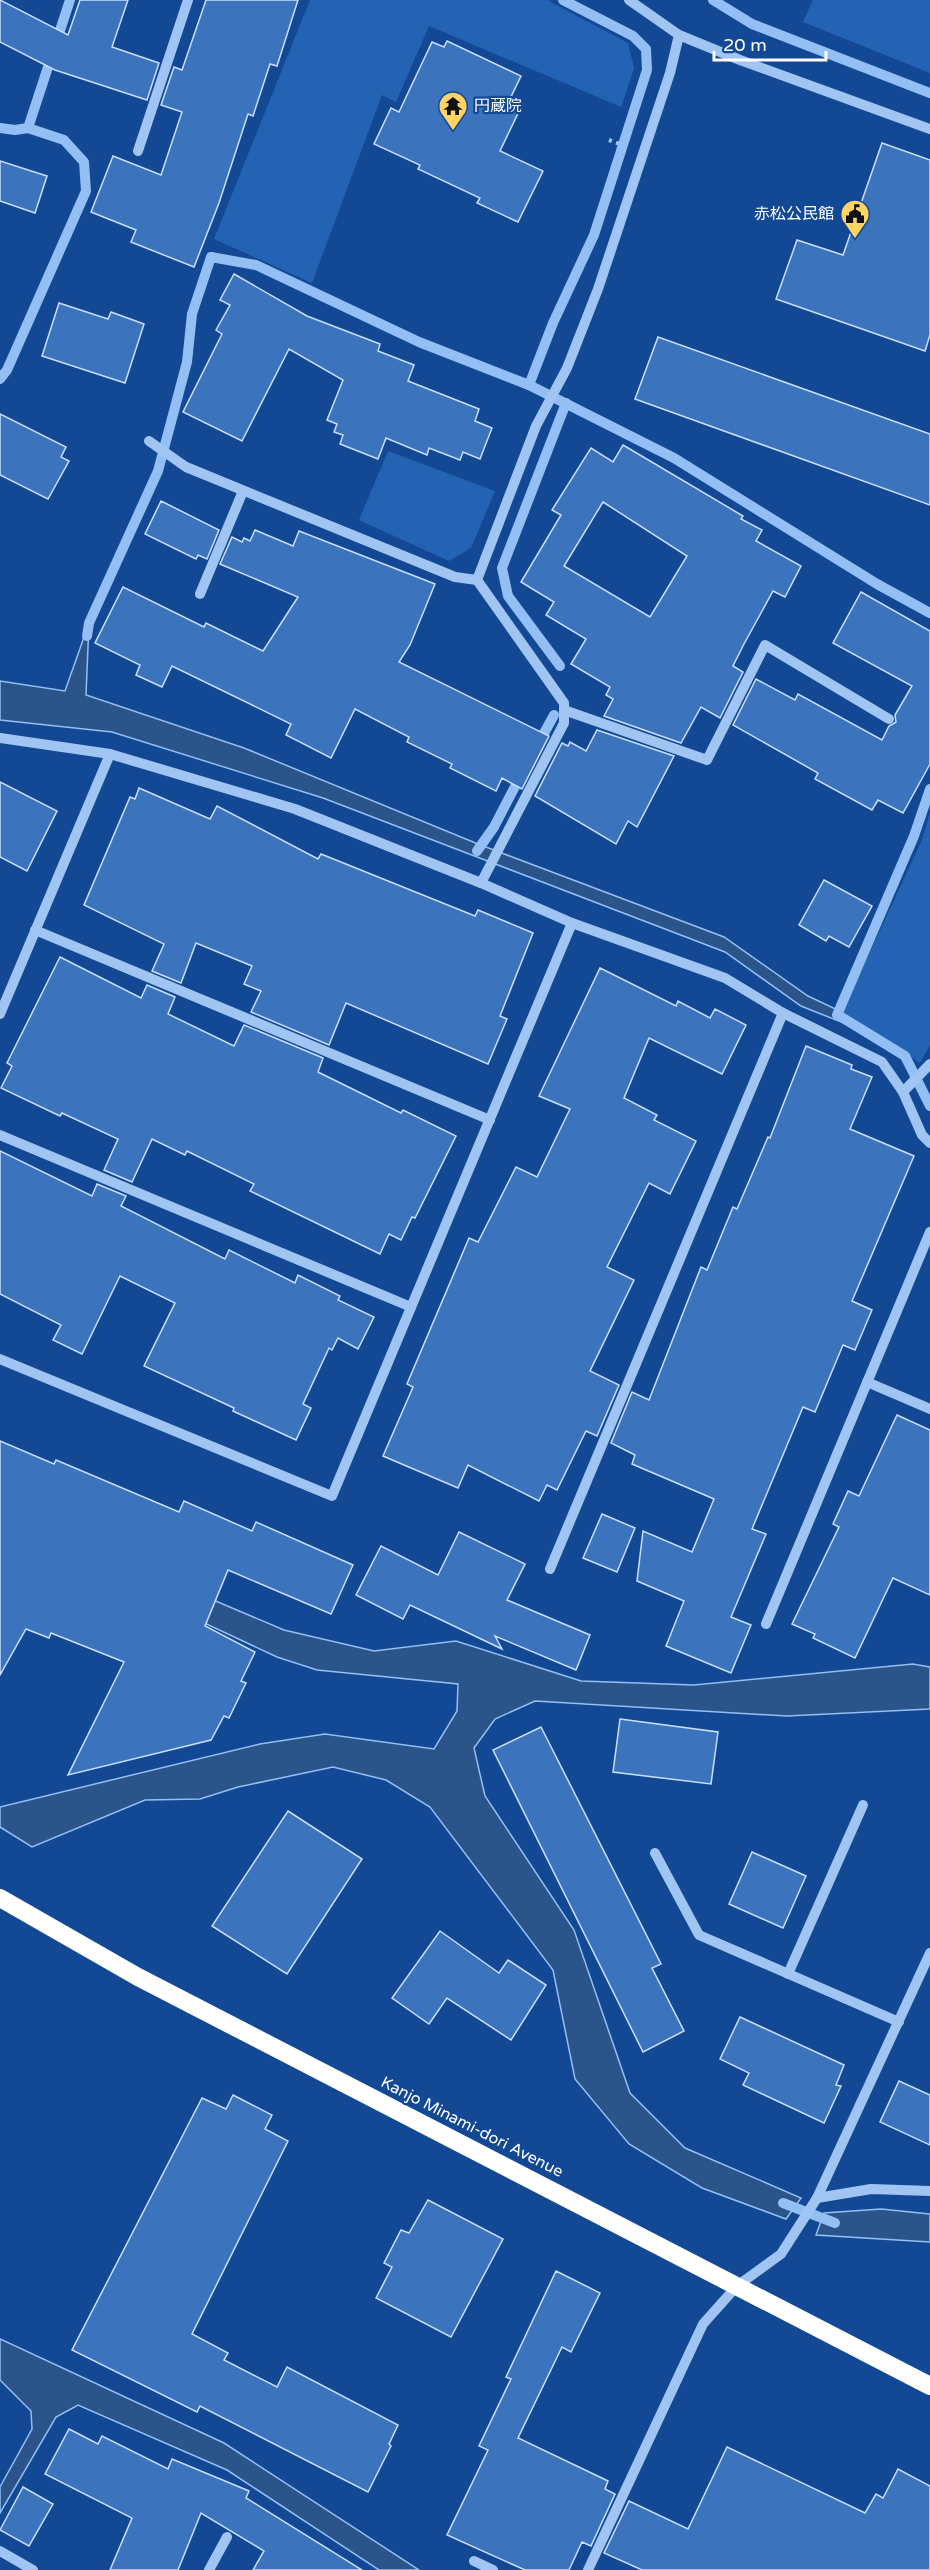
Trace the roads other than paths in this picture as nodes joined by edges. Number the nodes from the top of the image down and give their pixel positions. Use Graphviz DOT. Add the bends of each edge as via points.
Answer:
graph roads {
  1 [pos="188,0"];
  2 [pos="629,0"];
  3 [pos="679,35"];
  4 [pos="930,129"];
  5 [pos="138,151"];
  6 [pos="149,441"];
  7 [pos="243,491"];
  8 [pos="477,580"];
  9 [pos="200,594"];
  10 [pos="564,710"];
  11 [pos="889,719"];
  12 [pos="0,738"];
  13 [pos="110,754"];
  14 [pos="481,883"];
  15 [pos="573,923"];
  16 [pos="36,930"];
  17 [pos="783,1012"];
  18 [pos="0,1014"];
  19 [pos="928,1067"];
  20 [pos="903,1092"];
  21 [pos="490,1120"];
  22 [pos="0,1135"];
  23 [pos="930,1143"];
  24 [pos="930,1232"];
  25 [pos="411,1307"];
  26 [pos="0,1359"];
  27 [pos="867,1382"];
  28 [pos="930,1409"];
  29 [pos="550,1569"];
  30 [pos="766,1624"];
  31 [pos="863,1805"];
  32 [pos="655,1853"];
  33 [pos="0,1898"];
  34 [pos="930,1953"];
  35 [pos="788,1974"];
  36 [pos="899,2022"];
  37 [pos="930,2191"];
  38 [pos="817,2198"];
  39 [pos="737,2286"];
  40 [pos="930,2385"];
  41 [pos="227,2537"];
  42 [pos="0,2551"];
  43 [pos="474,2561"];
  44 [pos="33,2570"];
  45 [pos="209,2570"];
  46 [pos="493,2570"];
  47 [pos="588,2570"];
  1 -- 5 [label="street"];
  2 -- 3 [label="street"];
  3 -- 4 [label="street"];
  3 -- 8 [label="street" via="598,289 567,368 544,409"];
  6 -- 7 [label="street" via="186,467"];
  7 -- 8 [label="street" via="455,577"];
  7 -- 9 [label="street"];
  8 -- 10 [label="street" via="564,704"];
  10 -- 11 [label="street" via="707,760 765,645"];
  10 -- 14 [label="street" via="564,723"];
  12 -- 13 [label="street"];
  13 -- 14 [label="street" via="295,809"];
  13 -- 16 [label="street"];
  14 -- 15 [label="street"];
  15 -- 17 [label="street" via="725,978"];
  15 -- 21 [label="street"];
  16 -- 18 [label="street"];
  16 -- 21 [label="street"];
  17 -- 20 [label="street" via="882,1062"];
  17 -- 29 [label="street"];
  19 -- 20 [label="street"];
  20 -- 23 [label="street" via="921,1135"];
  21 -- 25 [label="street"];
  22 -- 25 [label="street"];
  24 -- 27 [label="street"];
  25 -- 26 [label="street" via="332,1496"];
  27 -- 28 [label="street"];
  27 -- 30 [label="street"];
  31 -- 35 [label="street"];
  32 -- 35 [label="street" via="699,1935"];
  33 -- 39 [label="highway, Kanjo Minami-dori Avenue" via="138,1977"];
  34 -- 36 [label="street"];
  35 -- 36 [label="street"];
  36 -- 38 [label="street"];
  37 -- 38 [label="street" via="871,2189"];
  38 -- 39 [label="street" via="781,2254"];
  39 -- 40 [label="highway, Kanjo Minami-dori Avenue"];
  39 -- 47 [label="street" via="703,2324"];
  41 -- 45 [label="street"];
  42 -- 44 [label="street"];
  43 -- 46 [label="street"];
}
